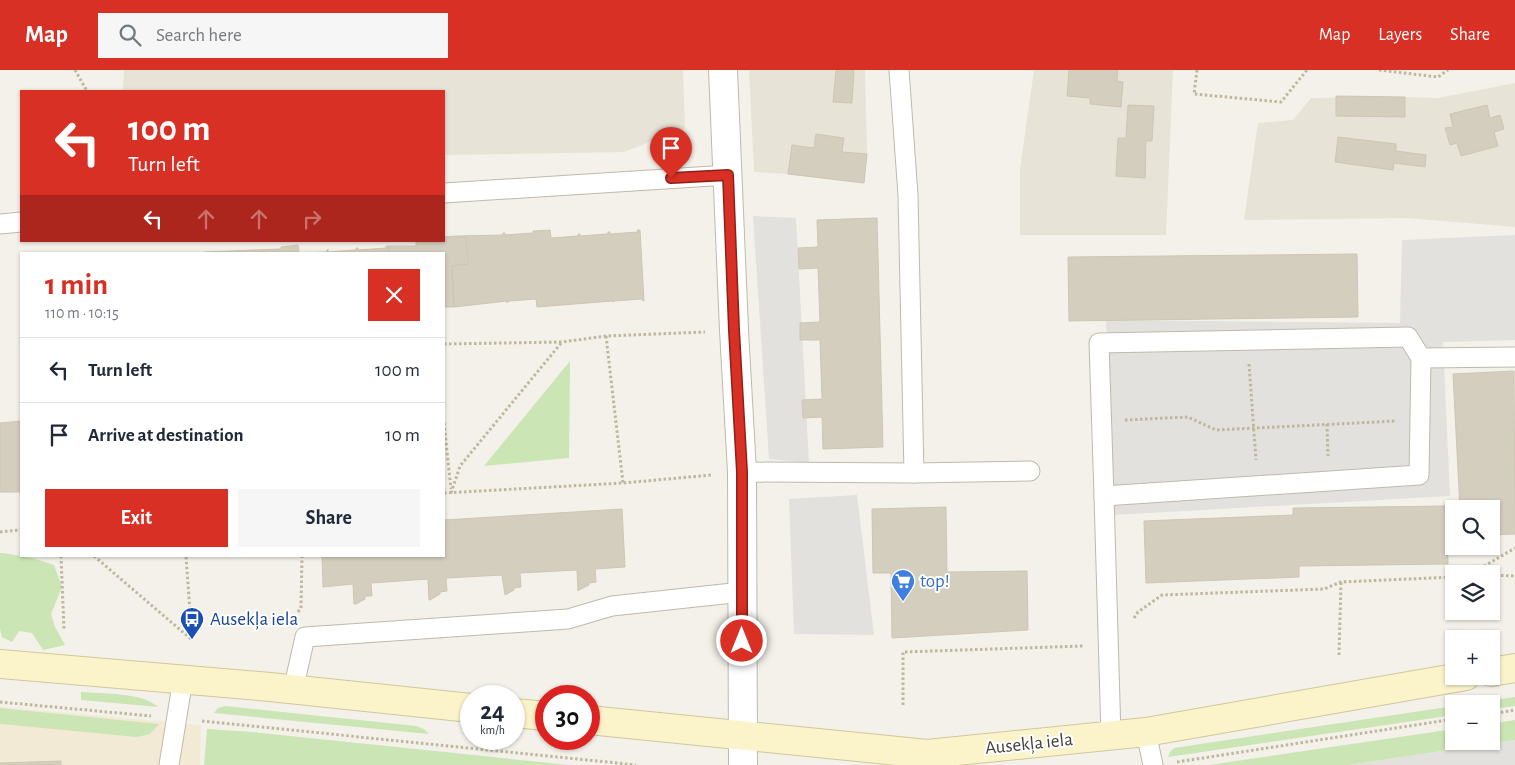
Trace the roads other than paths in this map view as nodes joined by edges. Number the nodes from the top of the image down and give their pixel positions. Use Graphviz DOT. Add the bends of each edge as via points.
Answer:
graph roads {
  1 [pos="722,70"];
  2 [pos="899,70"];
  3 [pos="728,175"];
  4 [pos="445,193"];
  5 [pos="20,222"];
  6 [pos="0,224"];
  7 [pos="1515,357"];
  8 [pos="1421,358"];
  9 [pos="1030,471"];
  10 [pos="742,472"];
  11 [pos="914,473"];
  12 [pos="1104,496"];
  13 [pos="742,592"];
  14 [pos="0,664"];
  15 [pos="1515,668"];
  16 [pos="1500,670"];
  17 [pos="183,679"];
  18 [pos="1445,680"];
  19 [pos="293,690"];
  20 [pos="460,707"];
  21 [pos="600,721"];
  22 [pos="1146,732"];
  23 [pos="1111,736"];
  24 [pos="743,737"];
  25 [pos="169,765"];
  26 [pos="743,765"];
  27 [pos="1153,765"];
  1 -- 3 [label="street"];
  2 -- 11 [label="lane" via="908,194"];
  3 -- 4 [label="lane"];
  3 -- 10 [label="street"];
  5 -- 6 [label="lane"];
  7 -- 8 [label="lane"];
  8 -- 12 [label="lane" via="1419,475"];
  8 -- 12 [label="lane" via="1408,337 1100,343"];
  9 -- 11 [label="lane"];
  10 -- 11 [label="lane"];
  10 -- 13 [label="street"];
  12 -- 23 [label="lane"];
  13 -- 19 [label="lane" via="612,606 568,619 305,637"];
  13 -- 24 [label="street"];
  14 -- 17 [label="street"];
  15 -- 16 [label="street"];
  17 -- 19 [label="street"];
  17 -- 25 [label="lane"];
  18 -- 22 [label="street, Ausekļa iela"];
  19 -- 20 [label="street"];
  21 -- 24 [label="street, Ausekļa iela"];
  22 -- 23 [label="street, Ausekļa iela"];
  22 -- 27 [label="lane"];
  23 -- 24 [label="street, Ausekļa iela" via="927,754"];
  24 -- 26 [label="street"];
}
